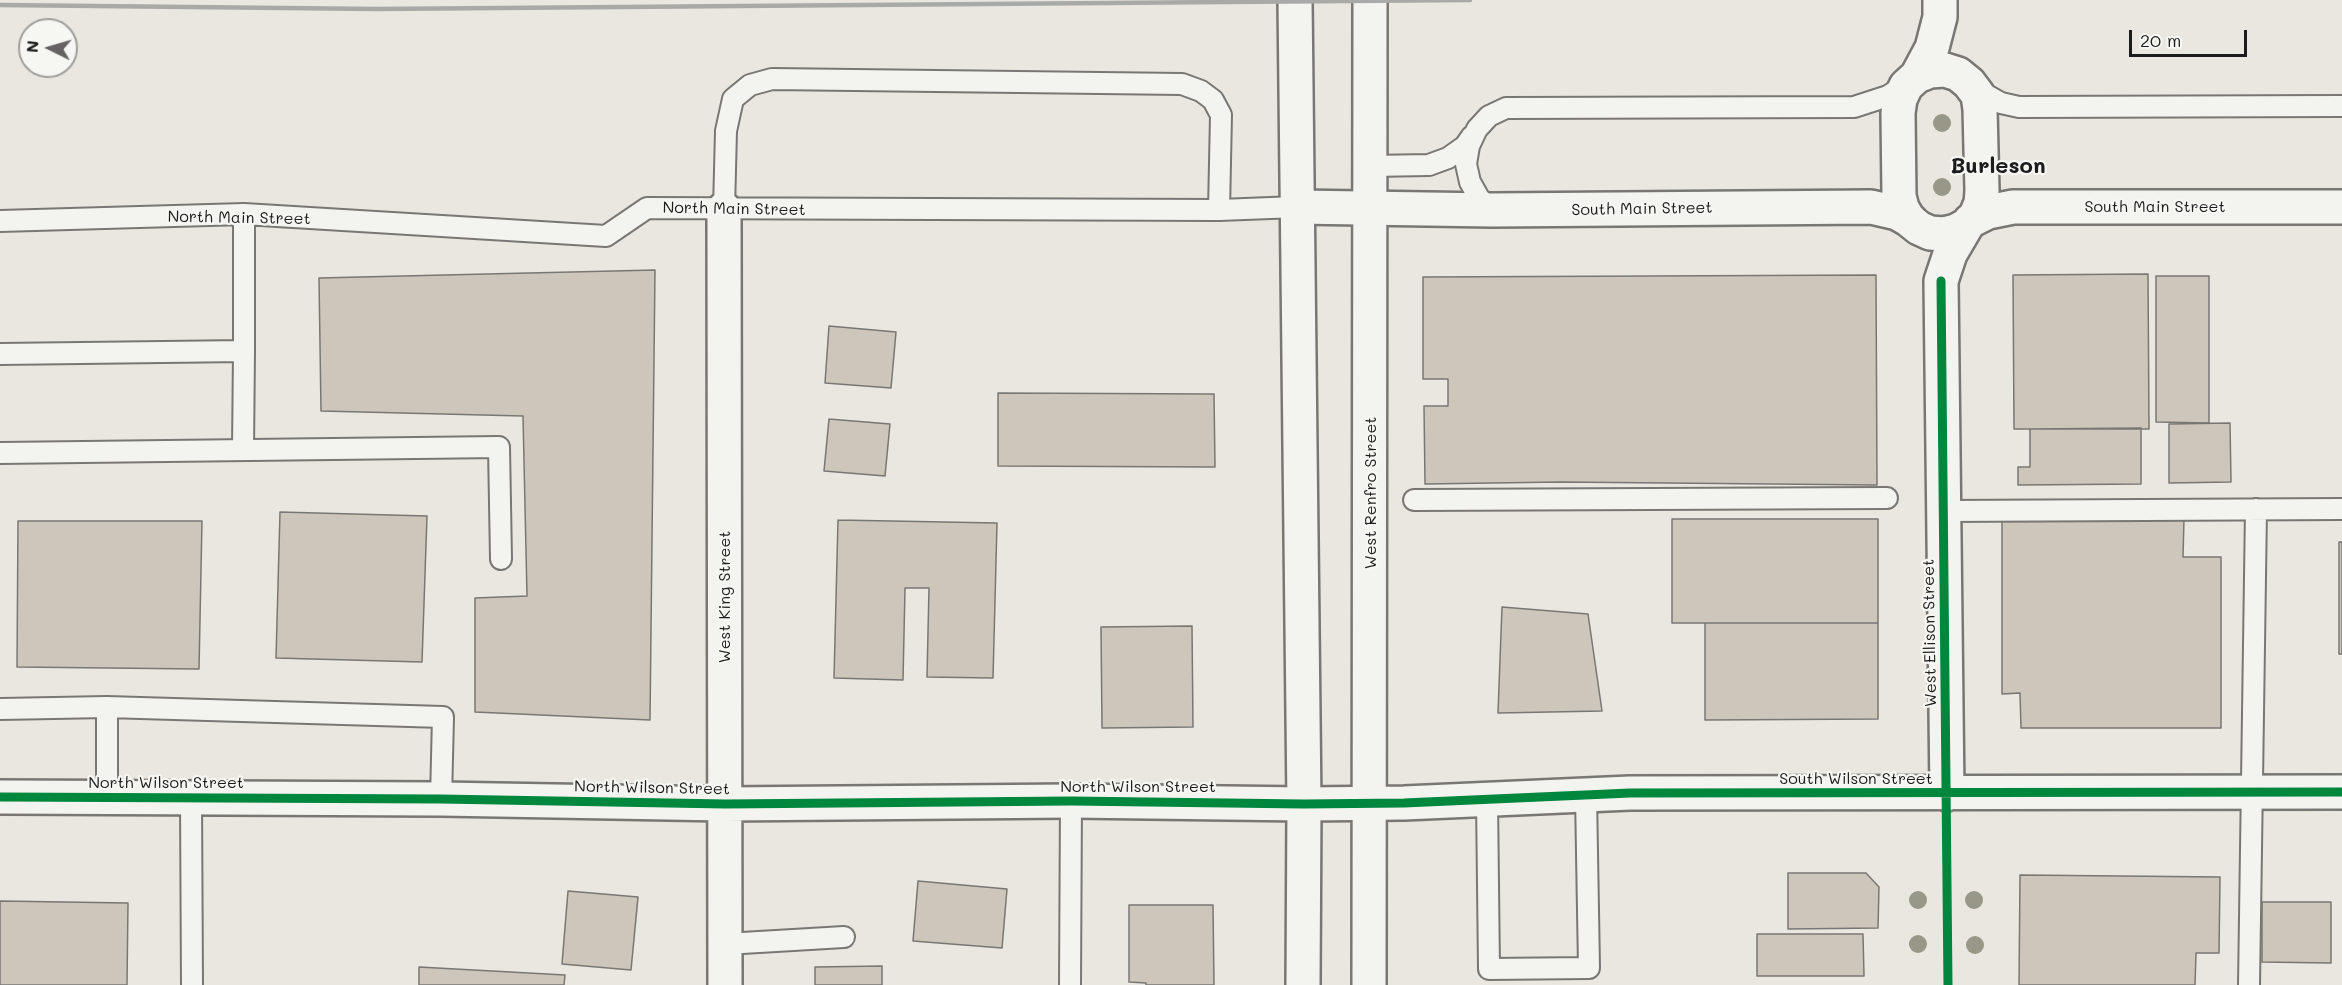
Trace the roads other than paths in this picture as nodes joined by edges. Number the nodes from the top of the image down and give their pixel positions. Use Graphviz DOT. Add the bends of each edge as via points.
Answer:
graph roads {
  1 [pos="1370,0"];
  2 [pos="1295,2"];
  3 [pos="1940,8"];
  4 [pos="1915,79"];
  5 [pos="1970,85"];
  6 [pos="2342,106"];
  7 [pos="1477,129"];
  8 [pos="1370,166"];
  9 [pos="1297,207"];
  10 [pos="2342,207"];
  11 [pos="1371,208"];
  12 [pos="724,209"];
  13 [pos="1219,210"];
  14 [pos="1492,210"];
  15 [pos="244,214"];
  16 [pos="0,221"];
  17 [pos="1968,223"];
  18 [pos="1915,225"];
  19 [pos="1941,281"];
  20 [pos="244,351"];
  21 [pos="0,354"];
  22 [pos="243,450"];
  23 [pos="0,453"];
  24 [pos="1887,498"];
  25 [pos="1414,500"];
  26 [pos="2256,509"];
  27 [pos="2342,509"];
  28 [pos="1944,511"];
  29 [pos="501,559"];
  30 [pos="107,707"];
  31 [pos="0,709"];
  32 [pos="2342,792"];
  33 [pos="2252,793"];
  34 [pos="1947,794"];
  35 [pos="1586,795"];
  36 [pos="0,797"];
  37 [pos="107,798"];
  38 [pos="191,799"];
  39 [pos="441,799"];
  40 [pos="1487,800"];
  41 [pos="1071,801"];
  42 [pos="1370,803"];
  43 [pos="725,804"];
  44 [pos="1304,804"];
  45 [pos="844,937"];
  46 [pos="725,944"];
  47 [pos="192,985"];
  48 [pos="725,985"];
  49 [pos="1070,985"];
  50 [pos="1303,985"];
  51 [pos="1369,985"];
  52 [pos="2249,985"];
  1 -- 8 [label="street, West Renfro Street"];
  2 -- 9 [label="street"];
  3 -- 4 [label="street" via="1932,48"];
  3 -- 5 [label="street"];
  4 -- 5 [label="street" via="1930,71 1945,70"];
  4 -- 7 [label="lane" via="1888,96 1854,107 1506,108 1489,116"];
  4 -- 18 [label="street" via="1906,86 1898,113 1899,196 1902,208"];
  5 -- 6 [label="lane" via="2001,103 2019,107"];
  5 -- 17 [label="street" via="1980,109 1982,191 1976,215"];
  7 -- 8 [label="lane" via="1465,146 1429,165"];
  7 -- 14 [label="lane" via="1466,164 1479,198"];
  8 -- 11 [label="street, West Renfro Street"];
  9 -- 11 [label="street, South Main Street"];
  9 -- 13 [label="lane, North Main Street"];
  9 -- 44 [label="street"];
  10 -- 17 [label="street, South Main Street" via="2013,207"];
  11 -- 14 [label="street, South Main Street"];
  11 -- 42 [label="street, West Renfro Street"];
  12 -- 13 [label="lane, North Main Street"];
  12 -- 13 [label="lane" via="726,131 733,99 750,84 795,79 1182,84 1213,100 1221,115"];
  12 -- 15 [label="lane, North Main Street" via="647,208 606,236"];
  12 -- 43 [label="street, West King Street"];
  14 -- 18 [label="street, South Main Street" via="1871,207 1897,213"];
  15 -- 16 [label="lane, North Main Street"];
  15 -- 20 [label="lane"];
  17 -- 18 [label="street, South Main Street" via="1944,234 1930,233"];
  17 -- 19 [label="street" via="1950,254"];
  18 -- 19 [label="street"];
  19 -- 28 [label="street, West Ellison Street"];
  20 -- 21 [label="lane"];
  20 -- 22 [label="lane"];
  22 -- 23 [label="lane"];
  22 -- 29 [label="lane" via="499,447"];
  24 -- 25 [label="lane"];
  26 -- 27 [label="lane"];
  26 -- 28 [label="lane"];
  26 -- 33 [label="lane"];
  28 -- 34 [label="street, West Ellison Street"];
  30 -- 31 [label="lane"];
  30 -- 37 [label="lane"];
  30 -- 39 [label="lane" via="443,717"];
  32 -- 33 [label="street, South Wilson Street"];
  33 -- 34 [label="street, South Wilson Street"];
  33 -- 52 [label="lane"];
  34 -- 35 [label="street, South Wilson Street"];
  35 -- 40 [label="street, South Wilson Street"];
  35 -- 40 [label="lane" via="1589,968 1489,969"];
  36 -- 37 [label="street, North Wilson Street"];
  37 -- 38 [label="street, North Wilson Street"];
  38 -- 39 [label="street, North Wilson Street"];
  38 -- 47 [label="lane"];
  39 -- 43 [label="street, North Wilson Street"];
  40 -- 42 [label="street, South Wilson Street"];
  41 -- 43 [label="street, North Wilson Street"];
  41 -- 44 [label="street, North Wilson Street"];
  41 -- 49 [label="lane"];
  42 -- 44 [label="street, North Wilson Street"];
  42 -- 51 [label="street, West Renfro Street"];
  43 -- 46 [label="street, West King Street"];
  44 -- 50 [label="street"];
  45 -- 46 [label="lane"];
  46 -- 48 [label="street, West King Street"];
}
